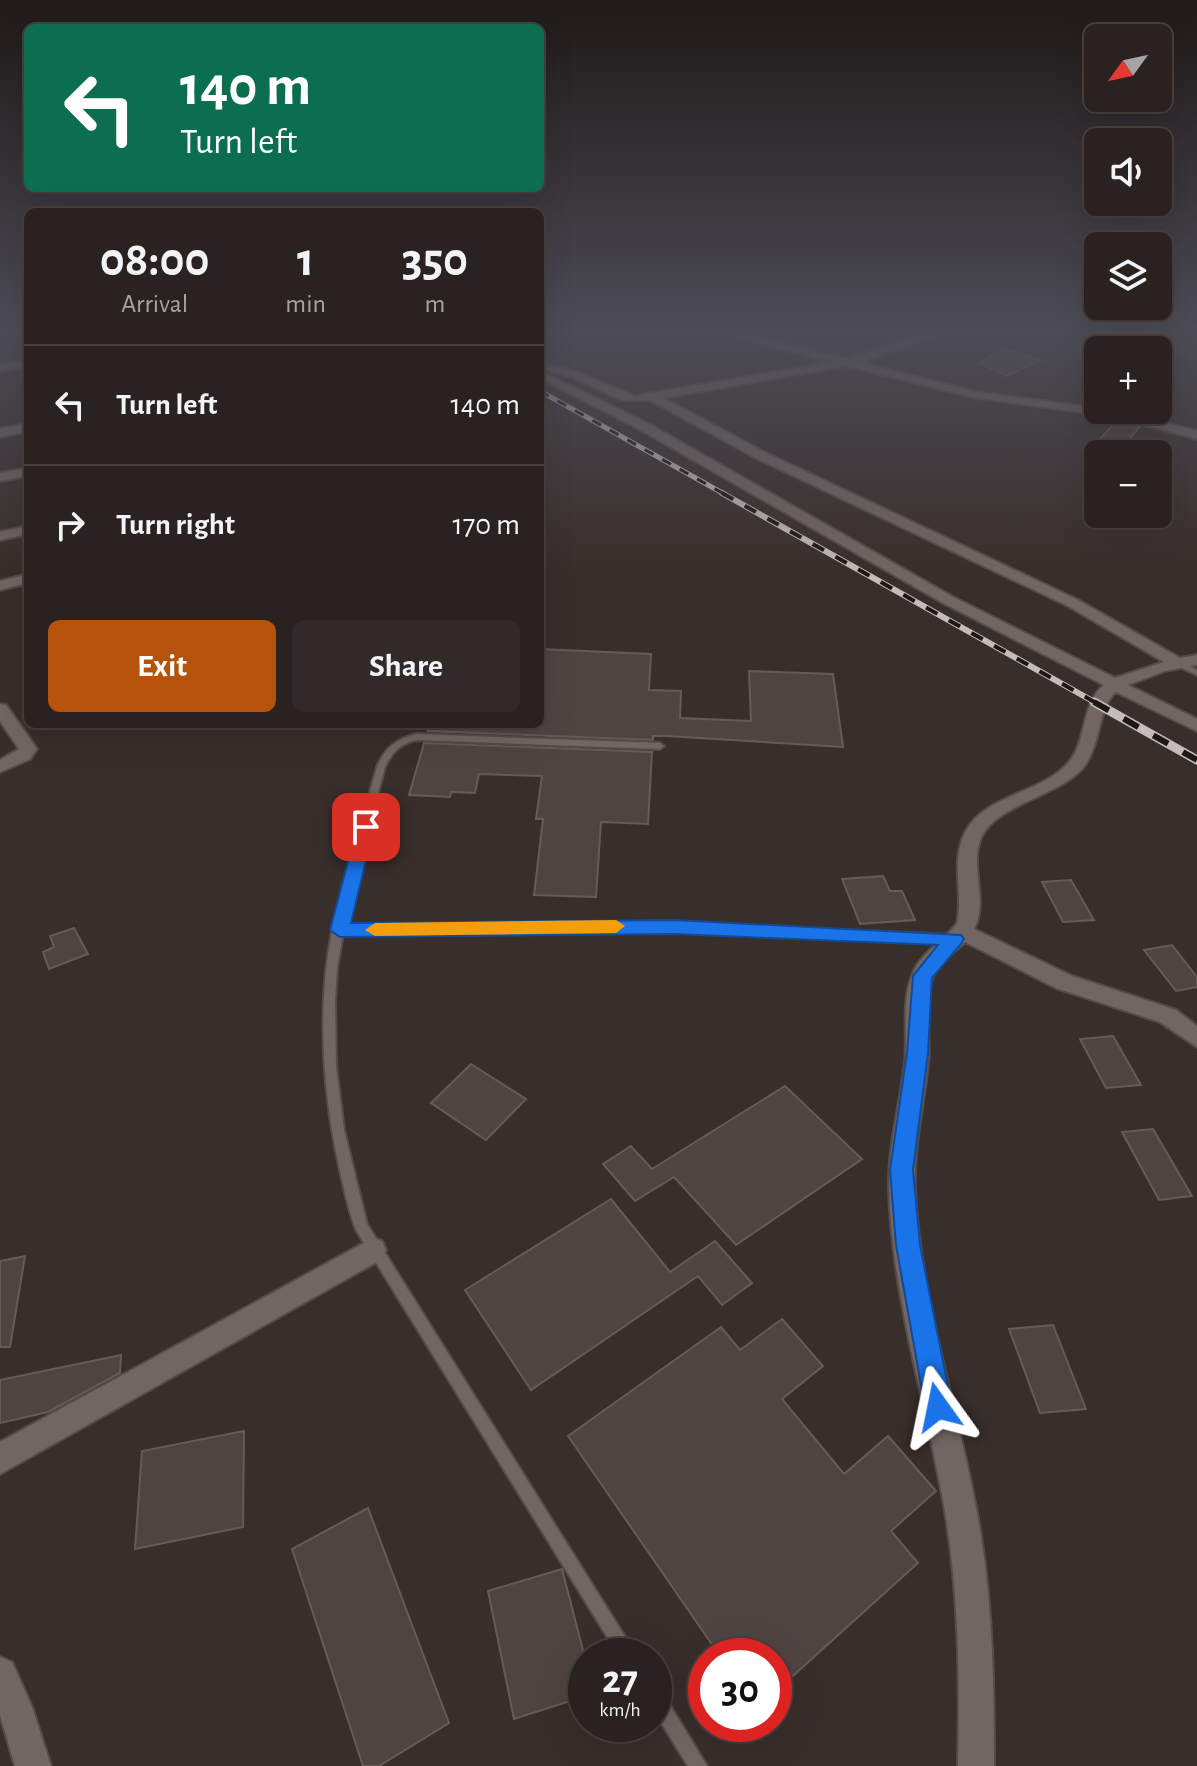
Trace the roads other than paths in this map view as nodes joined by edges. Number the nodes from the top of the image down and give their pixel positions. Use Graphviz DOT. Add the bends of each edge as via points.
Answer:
graph roads {
  1 [pos="620,414"];
  2 [pos="686,414"];
  3 [pos="1120,414"];
  4 [pos="24,428"];
  5 [pos="0,433"];
  6 [pos="1197,435"];
  7 [pos="24,473"];
  8 [pos="0,477"];
  9 [pos="24,531"];
  10 [pos="0,536"];
  11 [pos="24,579"];
  12 [pos="0,586"];
  13 [pos="1197,660"];
  14 [pos="1176,662"];
  15 [pos="1197,673"];
  16 [pos="1117,685"];
  17 [pos="0,709"];
  18 [pos="1197,726"];
  19 [pos="660,746"];
  20 [pos="0,767"];
  21 [pos="340,930"];
  22 [pos="958,936"];
  23 [pos="1197,1038"];
  24 [pos="373,1250"];
  25 [pos="0,1459"];
  26 [pos="618,1638"];
  27 [pos="0,1674"];
  28 [pos="672,1724"];
  29 [pos="33,1766"];
  30 [pos="698,1766"];
  31 [pos="976,1766"];
  1 -- 16 [label="street" via="948,600"];
  2 -- 14 [label="street" via="903,525 1073,603"];
  3 -- 6 [label="street"];
  4 -- 5 [label="street"];
  7 -- 8 [label="street"];
  9 -- 10 [label="street"];
  11 -- 12 [label="street"];
  13 -- 14 [label="street"];
  14 -- 15 [label="lane"];
  14 -- 16 [label="street"];
  16 -- 18 [label="street"];
  16 -- 22 [label="street" via="1100,700 1075,765 988,818 971,838 967,851 973,894"];
  17 -- 20 [label="street" via="28,749"];
  19 -- 21 [label="lane" via="432,737 402,741 386,753 381,767"];
  21 -- 22 [label="lane" via="674,927"];
  21 -- 24 [label="lane" via="328,1026 332,1094 346,1173"];
  22 -- 23 [label="street" via="1064,982 1168,1016"];
  22 -- 31 [label="street" via="922,976 902,1192 919,1312 960,1503 978,1697"];
  24 -- 25 [label="street"];
  24 -- 26 [label="lane"];
  27 -- 29 [label="street"];
  28 -- 30 [label="lane"];
}
